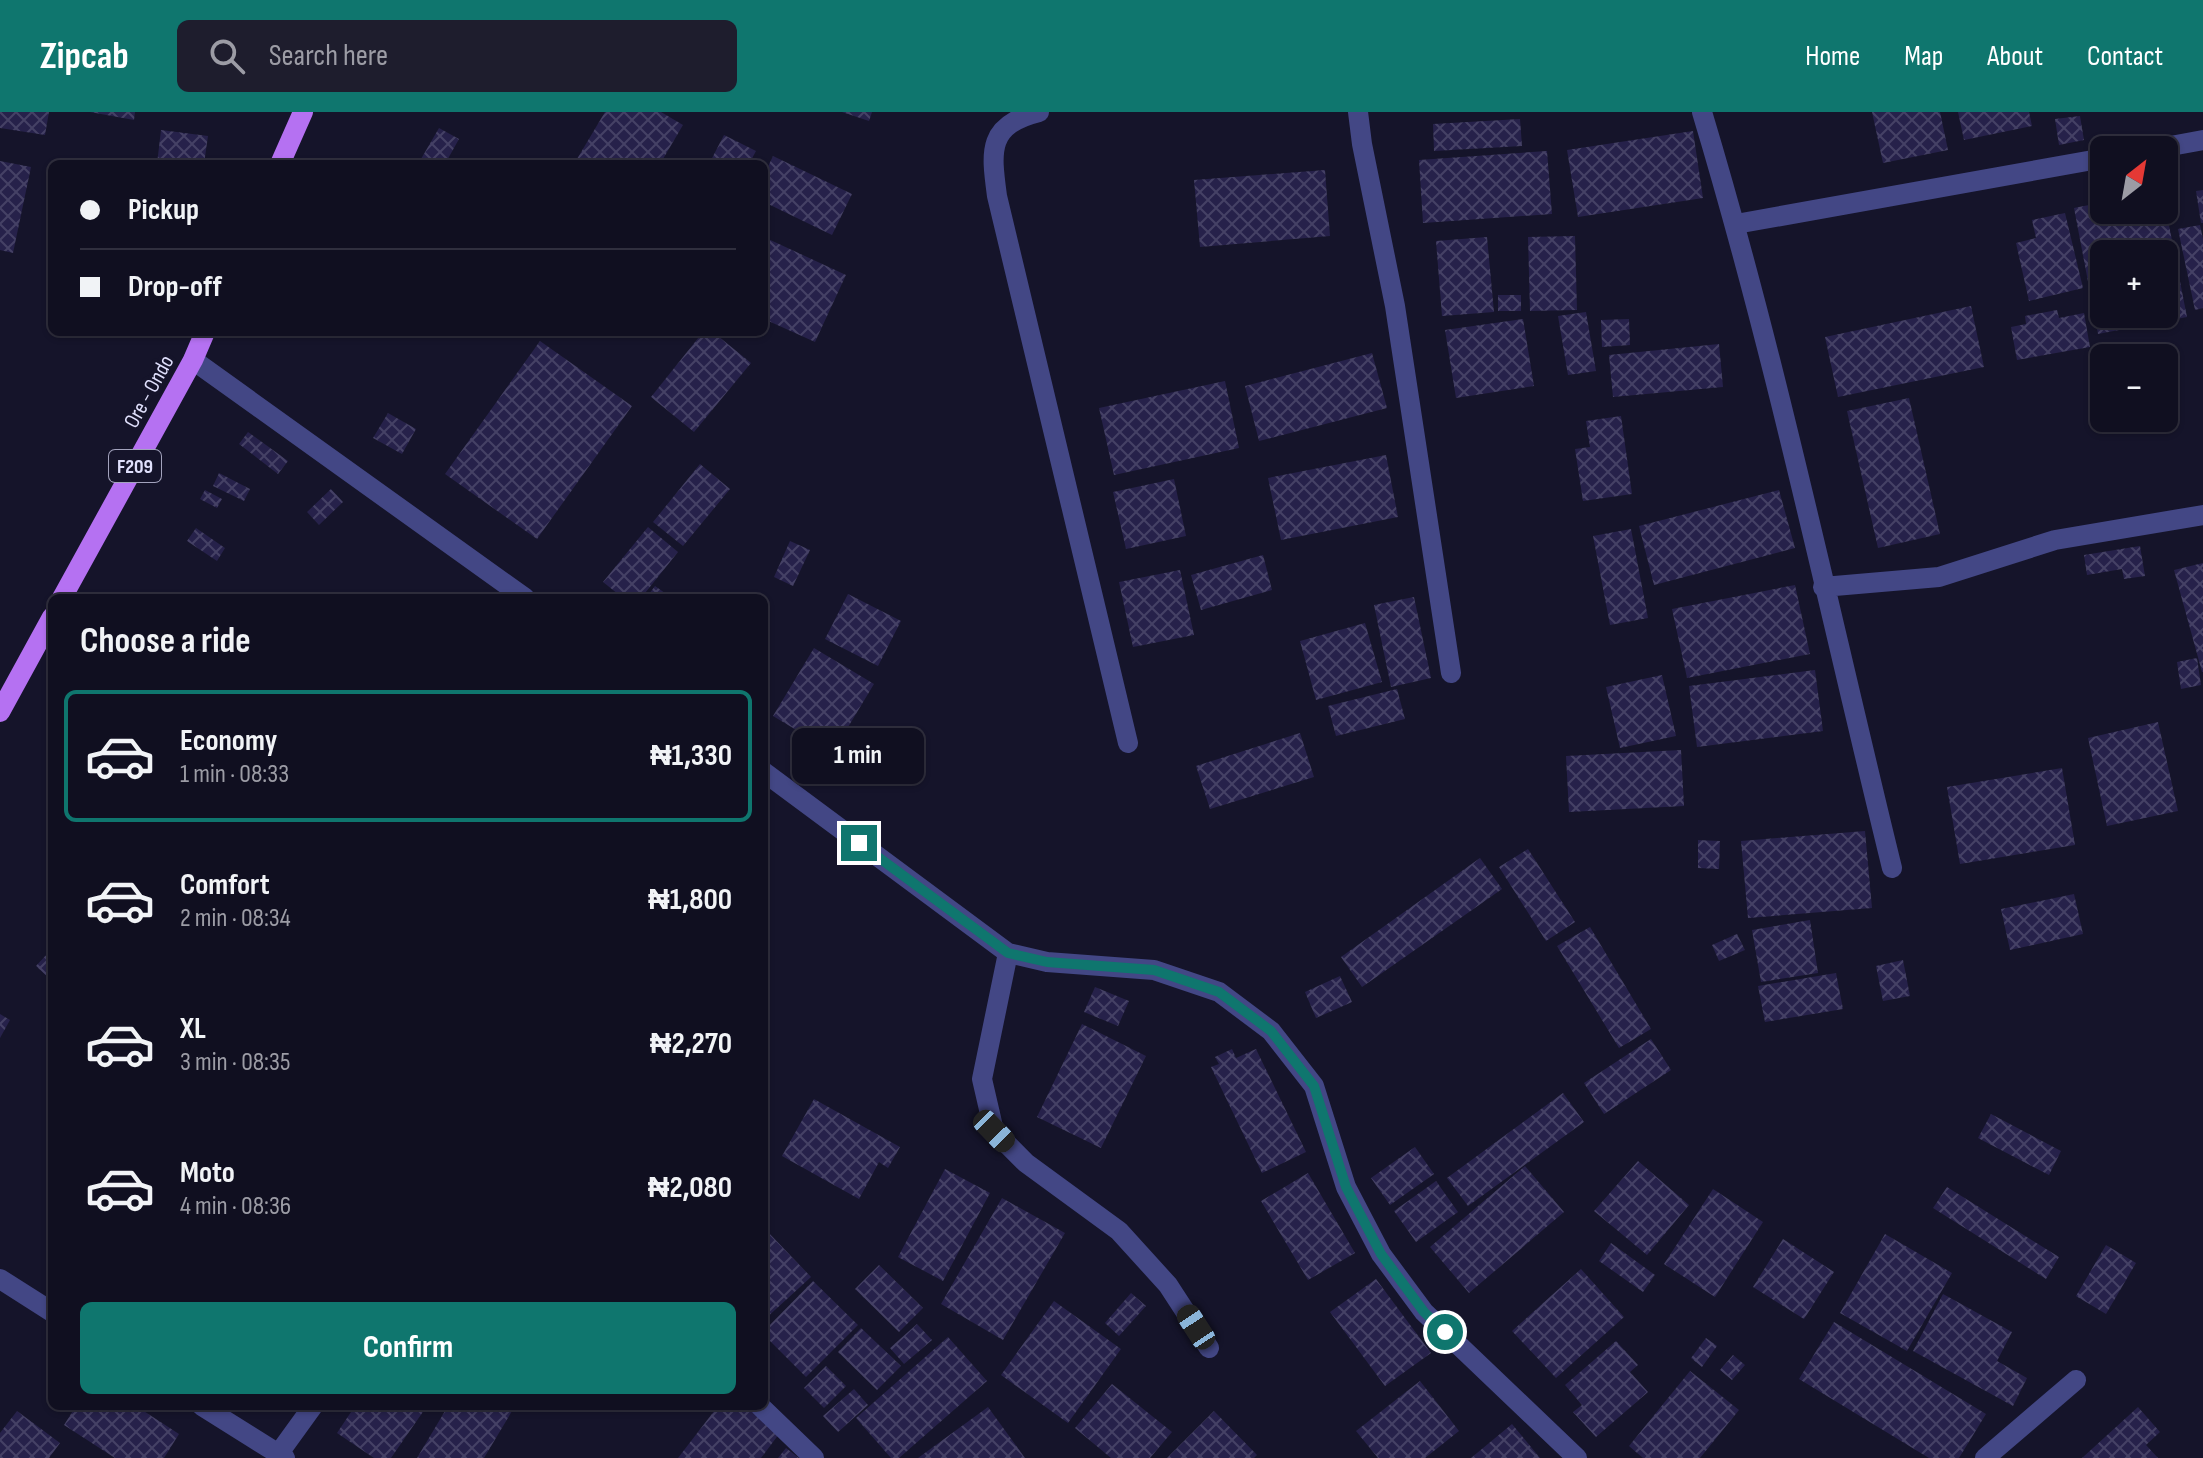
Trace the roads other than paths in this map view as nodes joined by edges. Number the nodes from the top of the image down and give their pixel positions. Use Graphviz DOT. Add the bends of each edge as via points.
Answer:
graph roads {
  1 [pos="303,112"];
  2 [pos="1039,112"];
  3 [pos="1358,112"];
  4 [pos="1702,112"];
  5 [pos="2203,140"];
  6 [pos="2178,145"];
  7 [pos="282,160"];
  8 [pos="2090,161"];
  9 [pos="1736,224"];
  10 [pos="203,336"];
  11 [pos="193,360"];
  12 [pos="2203,515"];
  13 [pos="1823,587"];
  14 [pos="64,594"];
  15 [pos="519,594"];
  16 [pos="48,624"];
  17 [pos="1451,673"];
  18 [pos="0,712"];
  19 [pos="1128,743"];
  20 [pos="768,775"];
  21 [pos="1892,868"];
  22 [pos="1008,953"];
  23 [pos="0,1279"];
  24 [pos="48,1309"];
  25 [pos="1209,1348"];
  26 [pos="2076,1380"];
  27 [pos="209,1410"];
  28 [pos="310,1410"];
  29 [pos="764,1410"];
  30 [pos="282,1455"];
  31 [pos="814,1458"];
  32 [pos="1577,1458"];
  33 [pos="1985,1458"];
  1 -- 7 [label="main road"];
  2 -- 19 [label="street" via="1001,130 992,153 997,196"];
  3 -- 17 [label="street" via="1395,306"];
  4 -- 9 [label="street"];
  5 -- 6 [label="street"];
  8 -- 9 [label="street"];
  9 -- 13 [label="street"];
  10 -- 11 [label="main road, Ore - Ondo / F209"];
  11 -- 14 [label="main road, Ore - Ondo / F209"];
  11 -- 15 [label="street"];
  12 -- 13 [label="street" via="2055,540 1939,577"];
  13 -- 21 [label="street"];
  16 -- 18 [label="main road"];
  20 -- 22 [label="street"];
  22 -- 25 [label="street" via="982,1079 994,1131 1026,1163 1119,1231 1168,1285"];
  22 -- 32 [label="street" via="1047,962 1154,970 1219,992 1271,1031 1314,1086 1346,1187 1381,1254 1424,1312"];
  23 -- 24 [label="street"];
  26 -- 33 [label="street"];
  27 -- 30 [label="street"];
  28 -- 30 [label="street"];
  29 -- 31 [label="street"];
}
